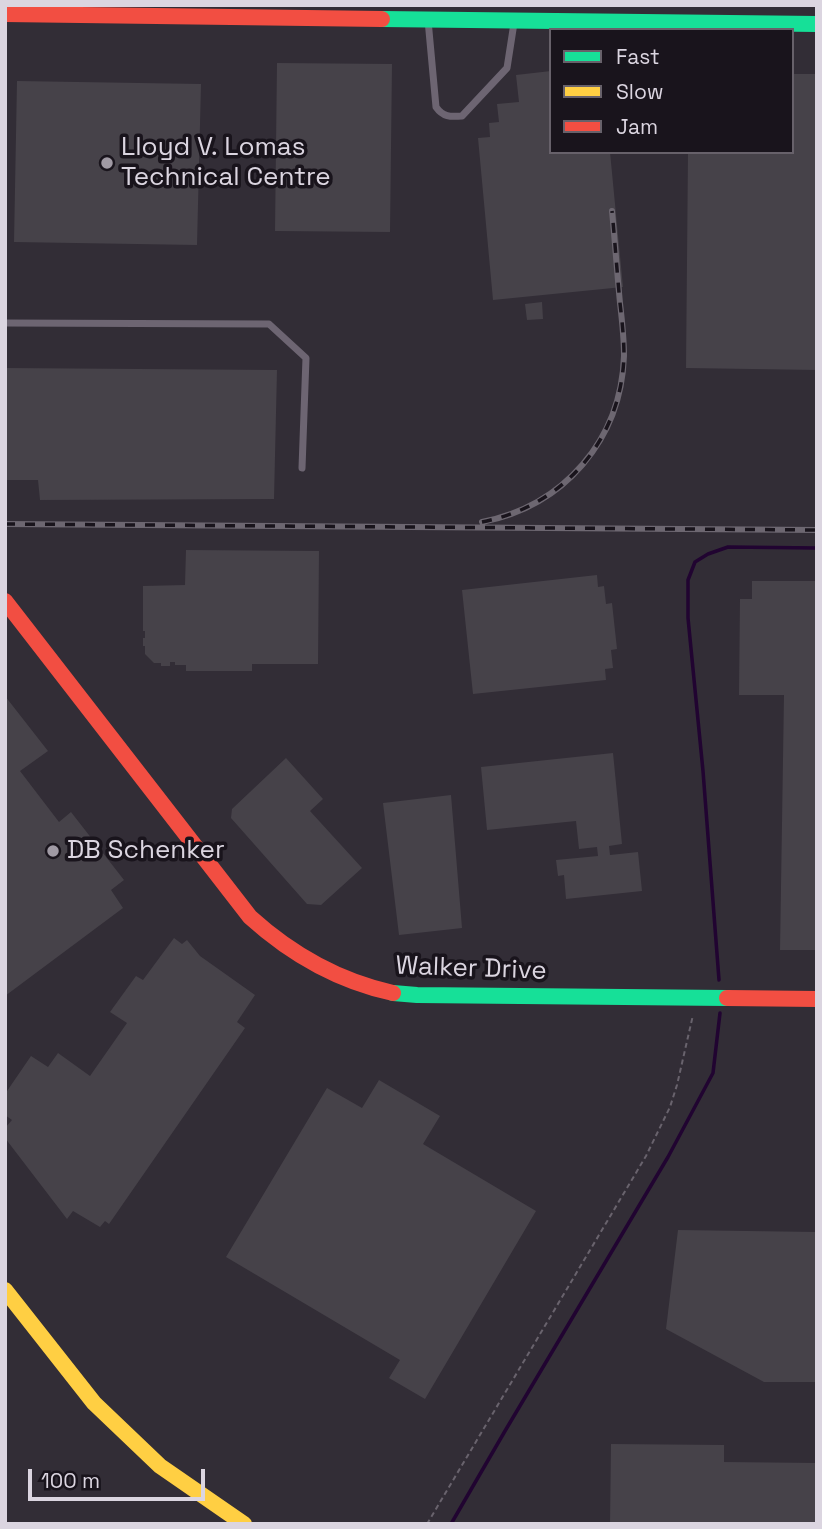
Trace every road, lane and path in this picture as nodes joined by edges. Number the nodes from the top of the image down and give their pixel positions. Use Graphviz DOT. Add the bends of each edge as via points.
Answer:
graph roads {
  1 [pos="344,12"];
  2 [pos="5,14"];
  3 [pos="428,19"];
  4 [pos="514,20"];
  5 [pos="817,24"];
  6 [pos="5,323"];
  7 [pos="302,468"];
  8 [pos="5,601"];
  9 [pos="697,996"];
  10 [pos="817,999"];
  11 [pos="5,1290"];
  12 [pos="244,1524"];
  13 [pos="427,1524"];
  1 -- 2 [label="main road"];
  1 -- 3 [label="main road"];
  3 -- 4 [label="main road"];
  3 -- 4 [label="lane" via="436,107 447,117 462,117 507,68"];
  4 -- 5 [label="main road"];
  6 -- 7 [label="lane" via="269,324 306,358"];
  8 -- 9 [label="main road, Walker Drive" via="250,918 315,966 395,994"];
  9 -- 10 [label="main road, Walker Drive"];
  9 -- 13 [label="path" via="677,1085 656,1137"];
  11 -- 12 [label="main road" via="94,1403 160,1466"];
}
